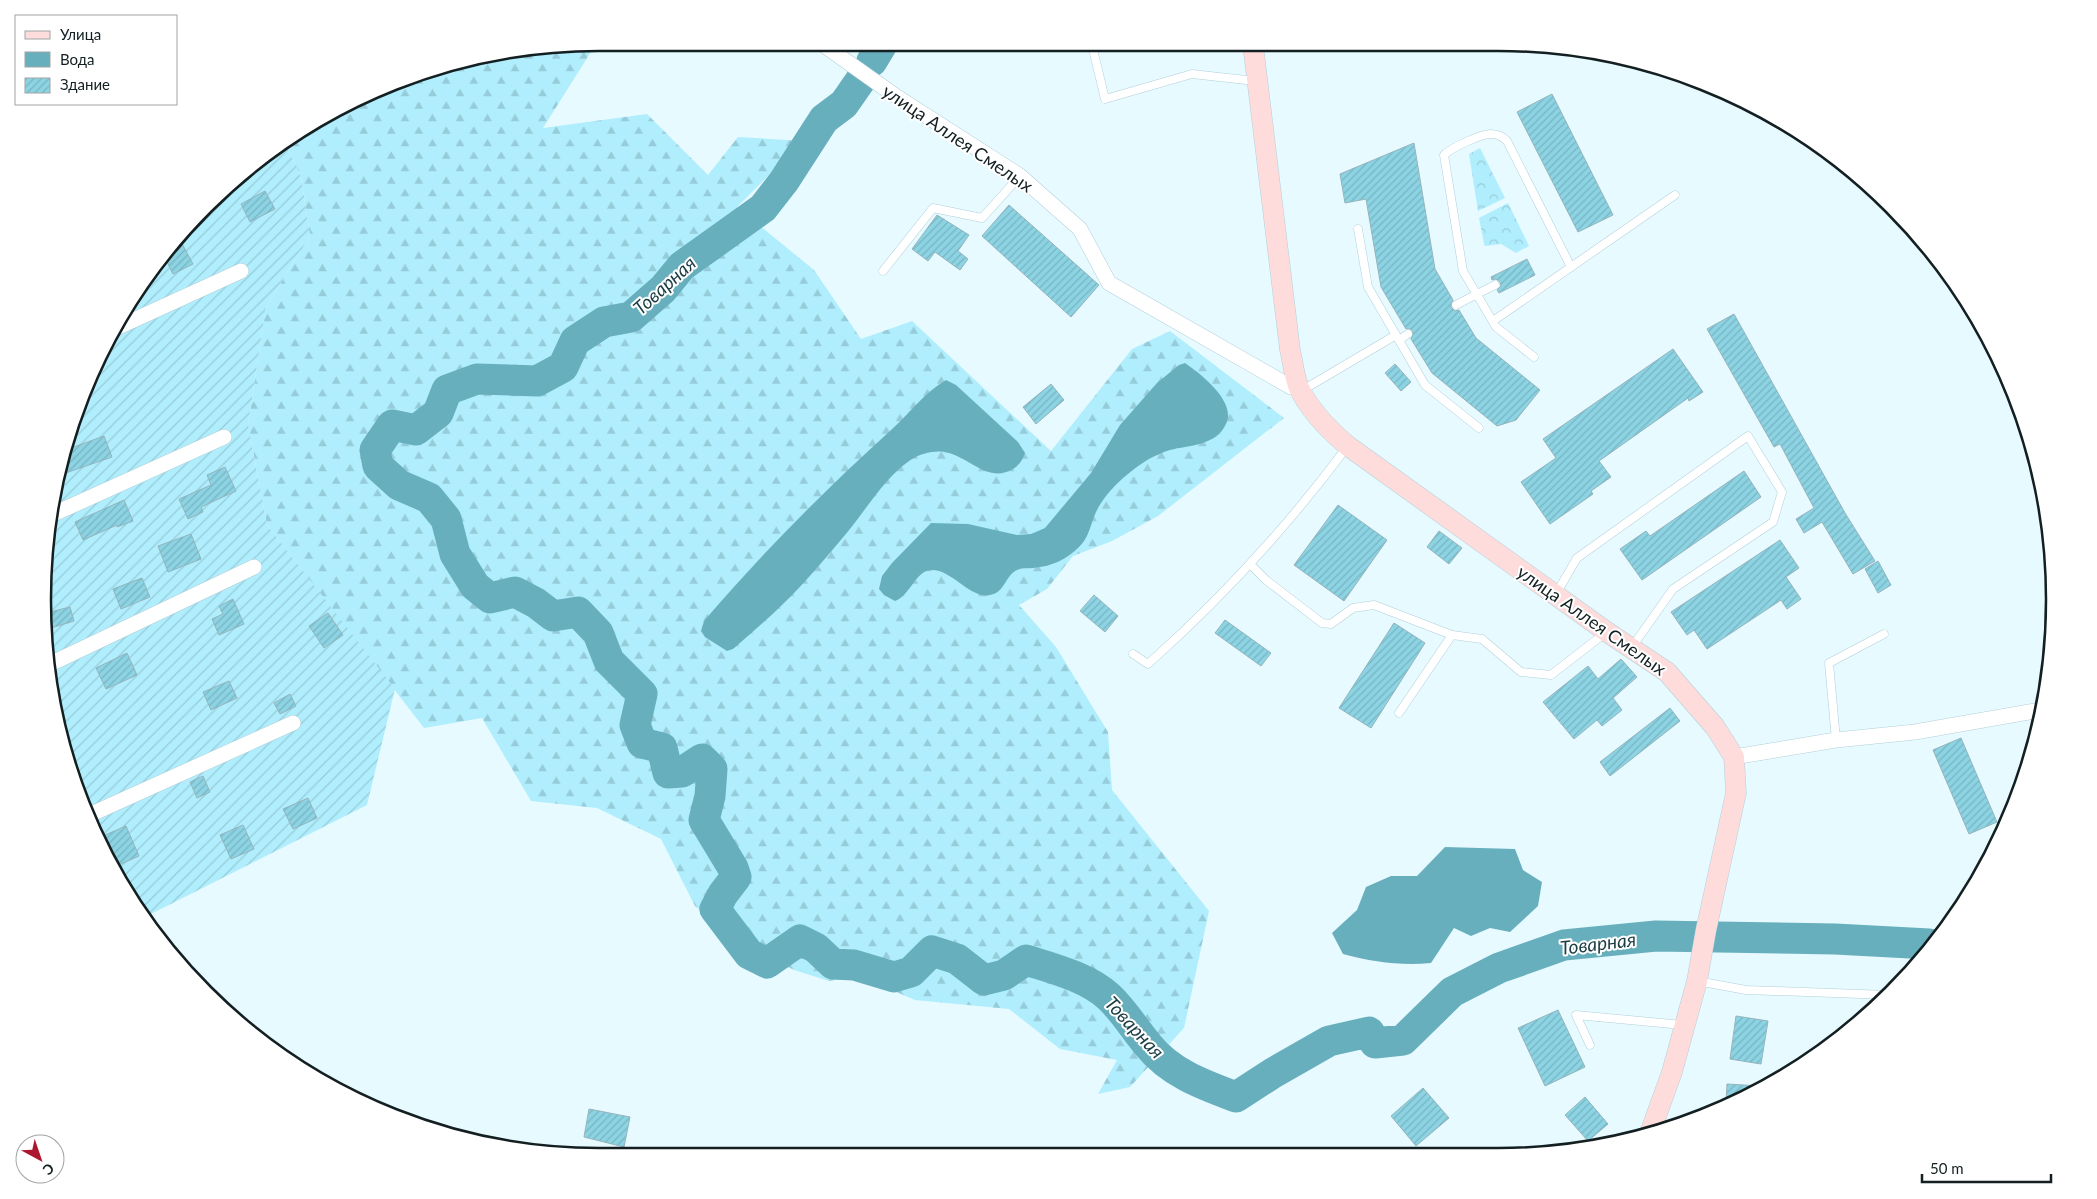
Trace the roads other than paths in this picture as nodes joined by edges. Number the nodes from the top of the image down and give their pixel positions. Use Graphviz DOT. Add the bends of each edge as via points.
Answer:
graph roads {
  1 [pos="832,51"];
  2 [pos="1093,51"];
  3 [pos="1254,51"];
  4 [pos="1257,81"];
  5 [pos="1020,176"];
  6 [pos="1675,195"];
  7 [pos="1358,228"];
  8 [pos="1571,267"];
  9 [pos="242,271"];
  10 [pos="883,271"];
  11 [pos="1495,285"];
  12 [pos="1477,294"];
  13 [pos="1456,305"];
  14 [pos="1493,321"];
  15 [pos="126,324"];
  16 [pos="1408,334"];
  17 [pos="1397,337"];
  18 [pos="1534,357"];
  19 [pos="1300,389"];
  20 [pos="1479,428"];
  21 [pos="224,437"];
  22 [pos="1348,446"];
  23 [pos="59,512"];
  24 [pos="1251,565"];
  25 [pos="254,567"];
  26 [pos="1556,594"];
  27 [pos="1607,632"];
  28 [pos="1884,634"];
  29 [pos="1452,636"];
  30 [pos="1632,647"];
  31 [pos="1133,654"];
  32 [pos="55,662"];
  33 [pos="2034,711"];
  34 [pos="1400,713"];
  35 [pos="293,723"];
  36 [pos="1836,740"];
  37 [pos="1734,757"];
  38 [pos="95,813"];
  39 [pos="1697,982"];
  40 [pos="1877,995"];
  41 [pos="1685,1026"];
  42 [pos="1590,1045"];
  43 [pos="1653,1125"];
  1 -- 5 [label="street, улица Аллея Смелых"];
  2 -- 4 [label="lane" via="1105,99 1192,74"];
  3 -- 4 [label="main road, улица Аллея Смелых"];
  4 -- 19 [label="main road, улица Аллея Смелых" via="1286,319"];
  5 -- 10 [label="lane" via="982,218 933,208"];
  5 -- 19 [label="street, улица Аллея Смелых" via="1080,229 1110,283 1291,387"];
  6 -- 8 [label="lane"];
  7 -- 17 [label="lane" via="1368,287"];
  8 -- 12 [label="lane" via="1507,141 1502,136 1491,134 1451,148 1444,155 1463,271"];
  8 -- 14 [label="lane"];
  9 -- 15 [label="street"];
  11 -- 12 [label="lane"];
  12 -- 13 [label="lane"];
  12 -- 14 [label="lane"];
  14 -- 18 [label="lane" via="1496,327"];
  16 -- 17 [label="lane"];
  17 -- 19 [label="lane"];
  17 -- 20 [label="lane" via="1426,385"];
  19 -- 22 [label="main road, улица Аллея Смелых" via="1333,434"];
  21 -- 23 [label="street"];
  22 -- 24 [label="lane"];
  22 -- 26 [label="main road, улица Аллея Смелых"];
  24 -- 29 [label="lane" via="1322,623 1331,624 1353,608 1374,605"];
  24 -- 31 [label="lane" via="1148,664"];
  25 -- 32 [label="street"];
  26 -- 27 [label="main road, улица Аллея Смелых"];
  26 -- 30 [label="lane" via="1577,558 1748,436 1782,492 1773,522 1673,589"];
  27 -- 29 [label="lane" via="1551,675 1521,672 1482,639"];
  27 -- 30 [label="main road, улица Аллея Смелых"];
  28 -- 36 [label="lane" via="1829,663"];
  29 -- 34 [label="lane"];
  30 -- 37 [label="main road, улица Аллея Смелых" via="1668,672 1715,727"];
  33 -- 36 [label="street" via="1915,732"];
  35 -- 38 [label="street"];
  36 -- 37 [label="street"];
  37 -- 39 [label="main road, улица Аллея Смелых" via="1736,793"];
  39 -- 40 [label="lane" via="1746,990"];
  39 -- 41 [label="main road, улица Аллея Смелых"];
  41 -- 42 [label="lane" via="1576,1015"];
  41 -- 43 [label="main road, улица Аллея Смелых"];
}
